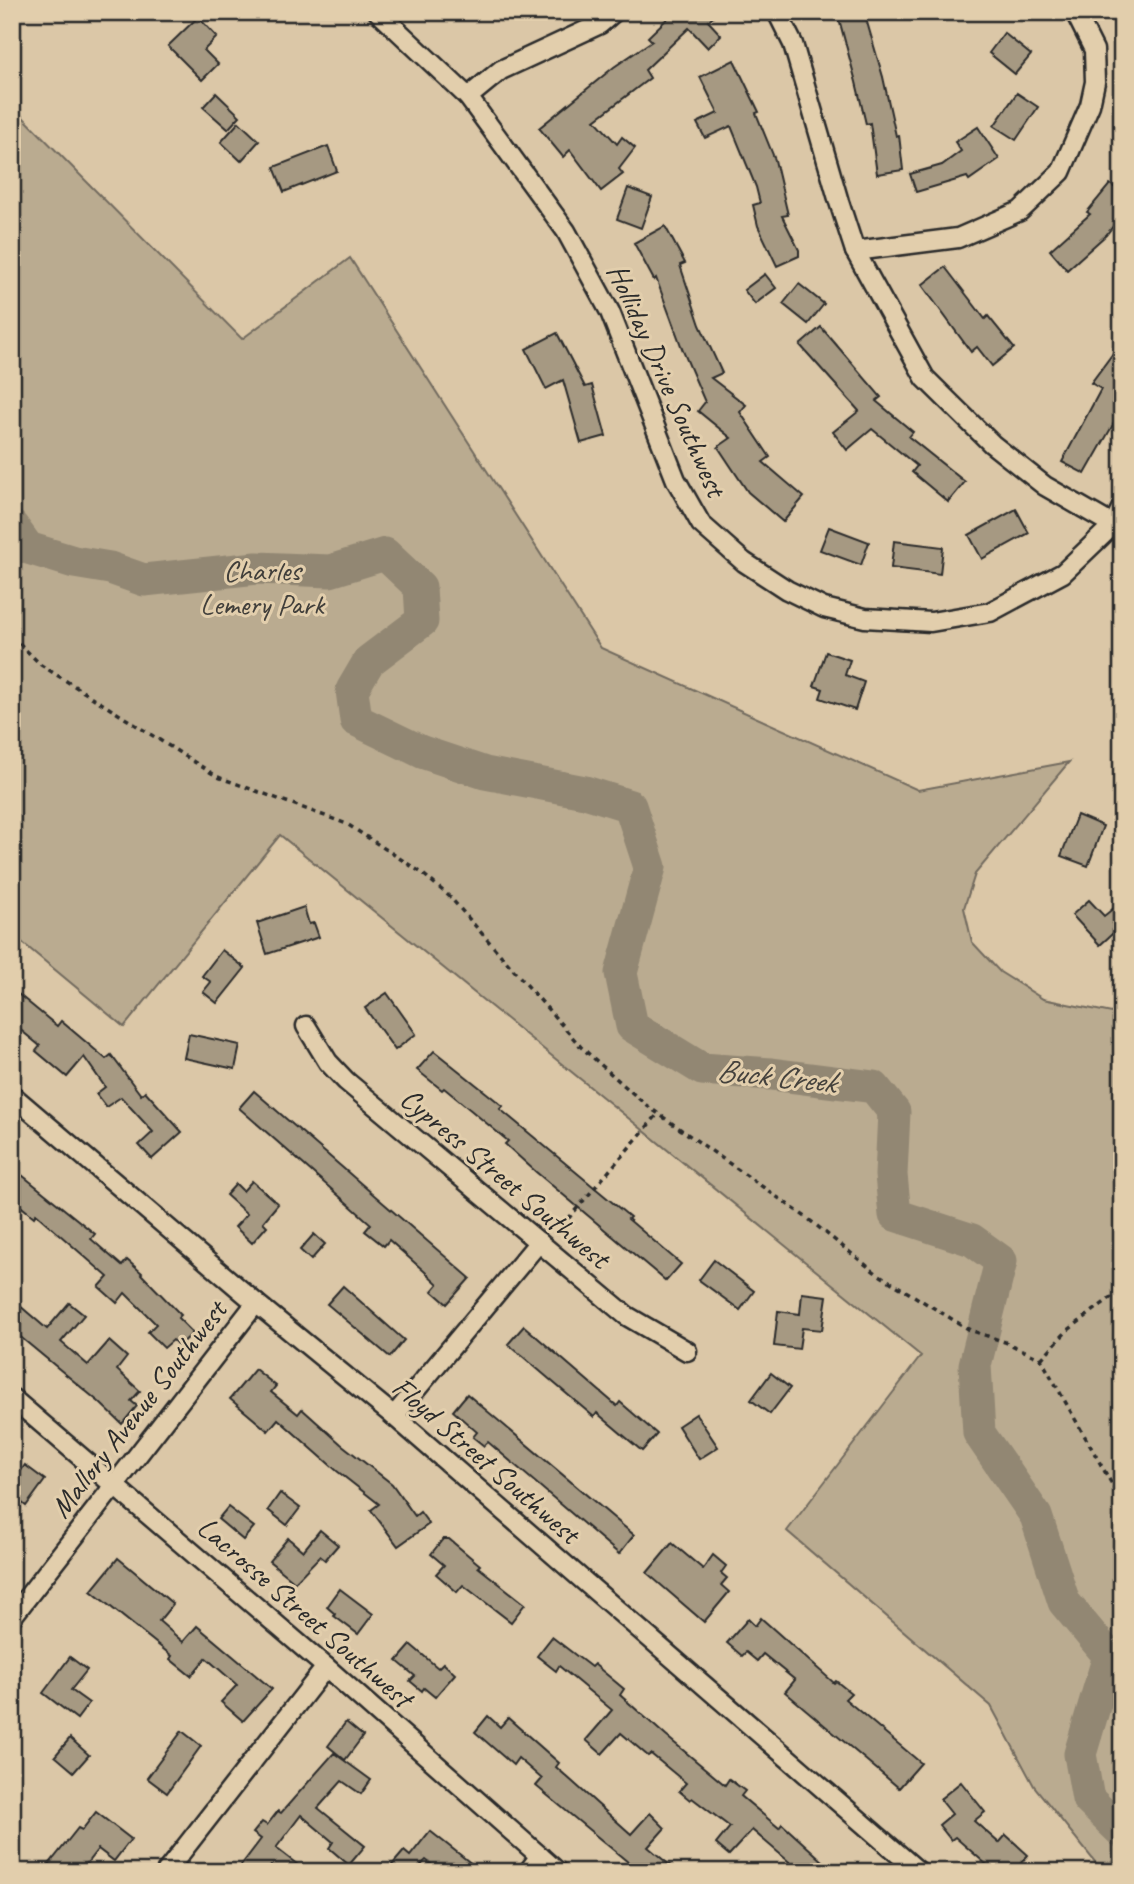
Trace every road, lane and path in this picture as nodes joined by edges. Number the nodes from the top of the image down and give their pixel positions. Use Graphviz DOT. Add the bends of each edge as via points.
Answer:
graph roads {
  1 [pos="378,12"];
  2 [pos="614,12"];
  3 [pos="777,12"];
  4 [pos="1075,12"];
  5 [pos="468,97"];
  6 [pos="855,251"];
  7 [pos="1122,507"];
  8 [pos="1113,525"];
  9 [pos="12,636"];
  10 [pos="306,1026"];
  11 [pos="12,1094"];
  12 [pos="658,1114"];
  13 [pos="542,1244"];
  14 [pos="1122,1289"];
  15 [pos="256,1303"];
  16 [pos="687,1352"];
  17 [pos="1041,1359"];
  18 [pos="12,1398"];
  19 [pos="394,1416"];
  20 [pos="115,1484"];
  21 [pos="1122,1509"];
  22 [pos="12,1616"];
  23 [pos="326,1667"];
  24 [pos="540,1856"];
  25 [pos="166,1872"];
  26 [pos="528,1872"];
  27 [pos="558,1872"];
  28 [pos="919,1872"];
  1 -- 5 [label="street, Holliday Drive Southwest"];
  2 -- 5 [label="street" via="600,24 501,70"];
  3 -- 6 [label="street" via="793,44"];
  4 -- 6 [label="street" via="1094,50 1095,82 1061,172 1020,211 958,238"];
  5 -- 8 [label="street, Holliday Drive Southwest" via="566,231 610,312 676,480 701,524 744,562 824,608 865,618 931,622 990,612 1063,573"];
  6 -- 8 [label="street" via="925,378 992,444 1045,486"];
  7 -- 8 [label="street, Holliday Drive Southwest"];
  9 -- 12 [label="path" via="41,665 218,777 347,824 422,873 450,897 581,1047"];
  10 -- 13 [label="street, Cypress Street Southwest" via="346,1082"];
  11 -- 15 [label="street, Floyd Street Southwest"];
  12 -- 13 [label="path"];
  12 -- 17 [label="path" via="807,1218 876,1273 970,1330"];
  13 -- 16 [label="street, Cypress Street Southwest" via="626,1316"];
  13 -- 19 [label="street"];
  14 -- 17 [label="path" via="1067,1331"];
  15 -- 19 [label="street, Floyd Street Southwest"];
  15 -- 20 [label="street, Mallory Avenue Southwest"];
  17 -- 21 [label="path"];
  18 -- 20 [label="street, Lacrosse Street Southwest"];
  19 -- 28 [label="street, Floyd Street Southwest"];
  20 -- 22 [label="street, Mallory Avenue Southwest"];
  20 -- 23 [label="street, Lacrosse Street Southwest"];
  23 -- 24 [label="street, Lacrosse Street Southwest"];
  23 -- 25 [label="street"];
  24 -- 26 [label="street"];
  24 -- 27 [label="street, Lacrosse Street Southwest"];
}
